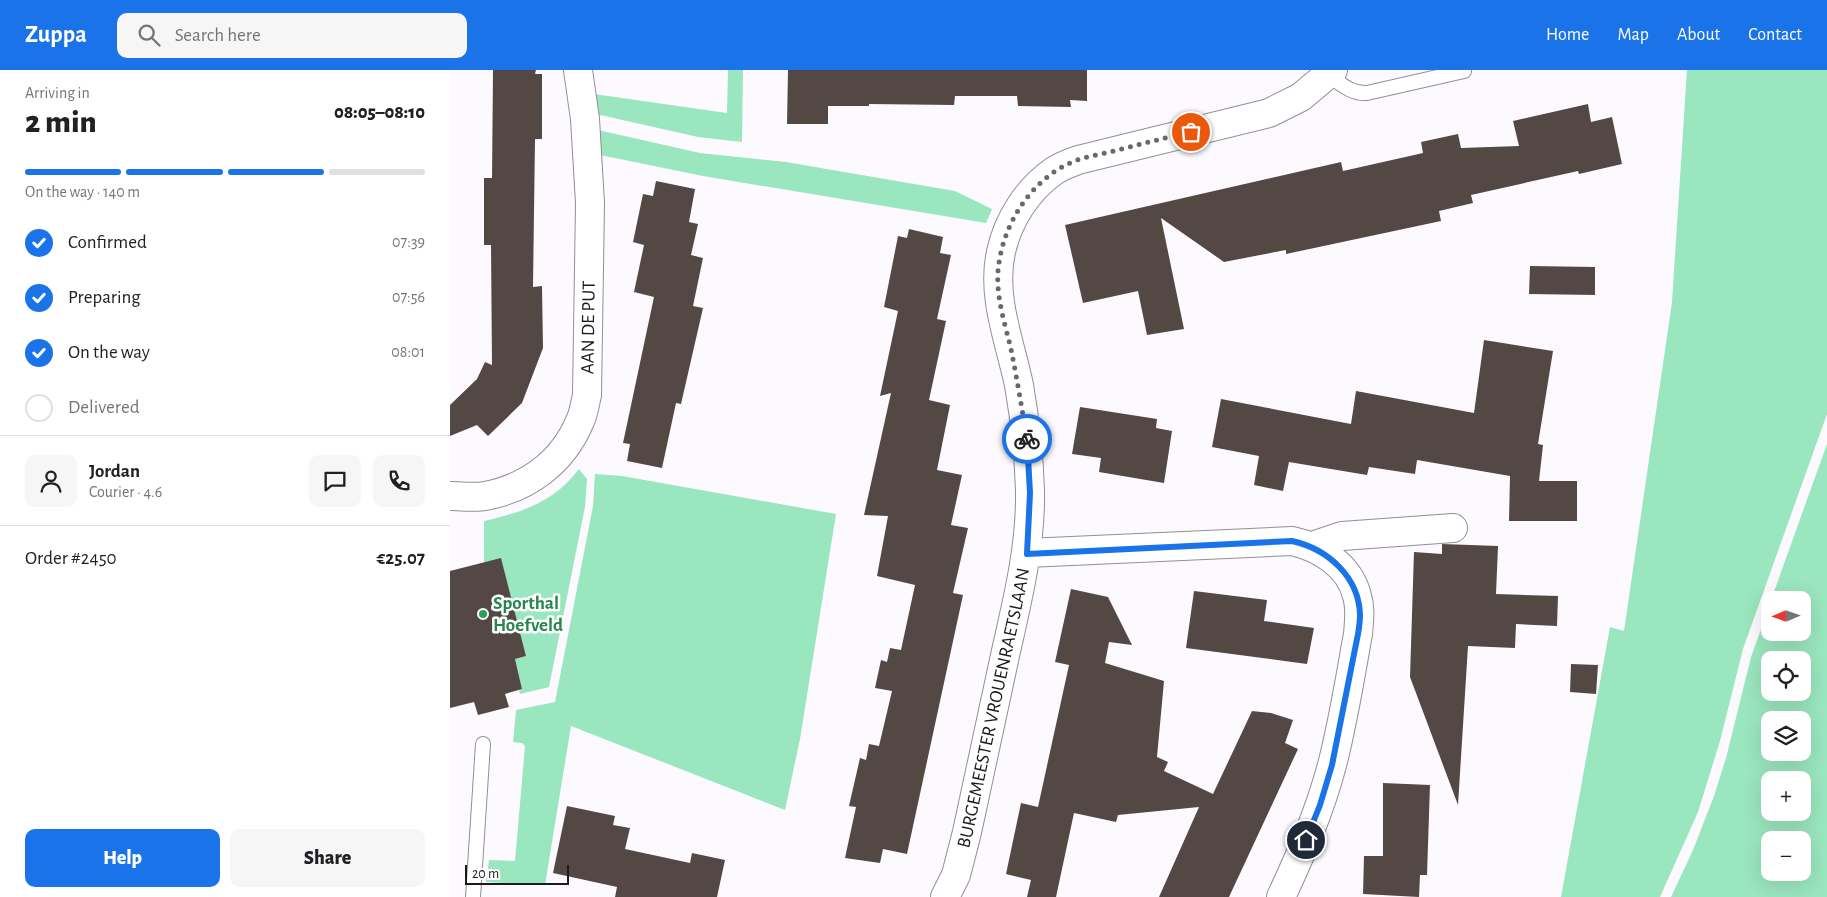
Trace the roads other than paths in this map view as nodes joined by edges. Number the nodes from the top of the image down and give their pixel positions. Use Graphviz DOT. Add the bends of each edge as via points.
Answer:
graph roads {
  1 [pos="578,70"];
  2 [pos="1464,71"];
  3 [pos="1331,72"];
  4 [pos="450,496"];
  5 [pos="1453,528"];
  6 [pos="1312,546"];
  7 [pos="1027,554"];
  8 [pos="483,744"];
  9 [pos="472,897"];
  10 [pos="945,897"];
  11 [pos="1281,897"];
  1 -- 4 [label="street, AAN DE PUT" via="585,119 590,203 587,395 581,420 566,447 537,477 516,488 483,496"];
  2 -- 3 [label="lane, BURGEMEESTER VROUENRAETSLAAN" via="1367,93 1346,88"];
  3 -- 7 [label="street, BURGEMEESTER VROUENRAETSLAAN" via="1301,98 1269,113 1078,160 1055,170 1025,198 1008,230 998,272 999,296 1019,386 1028,446"];
  5 -- 6 [label="street" via="1342,536"];
  6 -- 7 [label="street" via="1292,541"];
  6 -- 11 [label="street" via="1326,554 1348,578 1357,594 1360,616 1332,765 1300,858"];
  7 -- 10 [label="street, BURGEMEESTER VROUENRAETSLAAN" via="967,832 956,875"];
  8 -- 9 [label="lane"];
}
